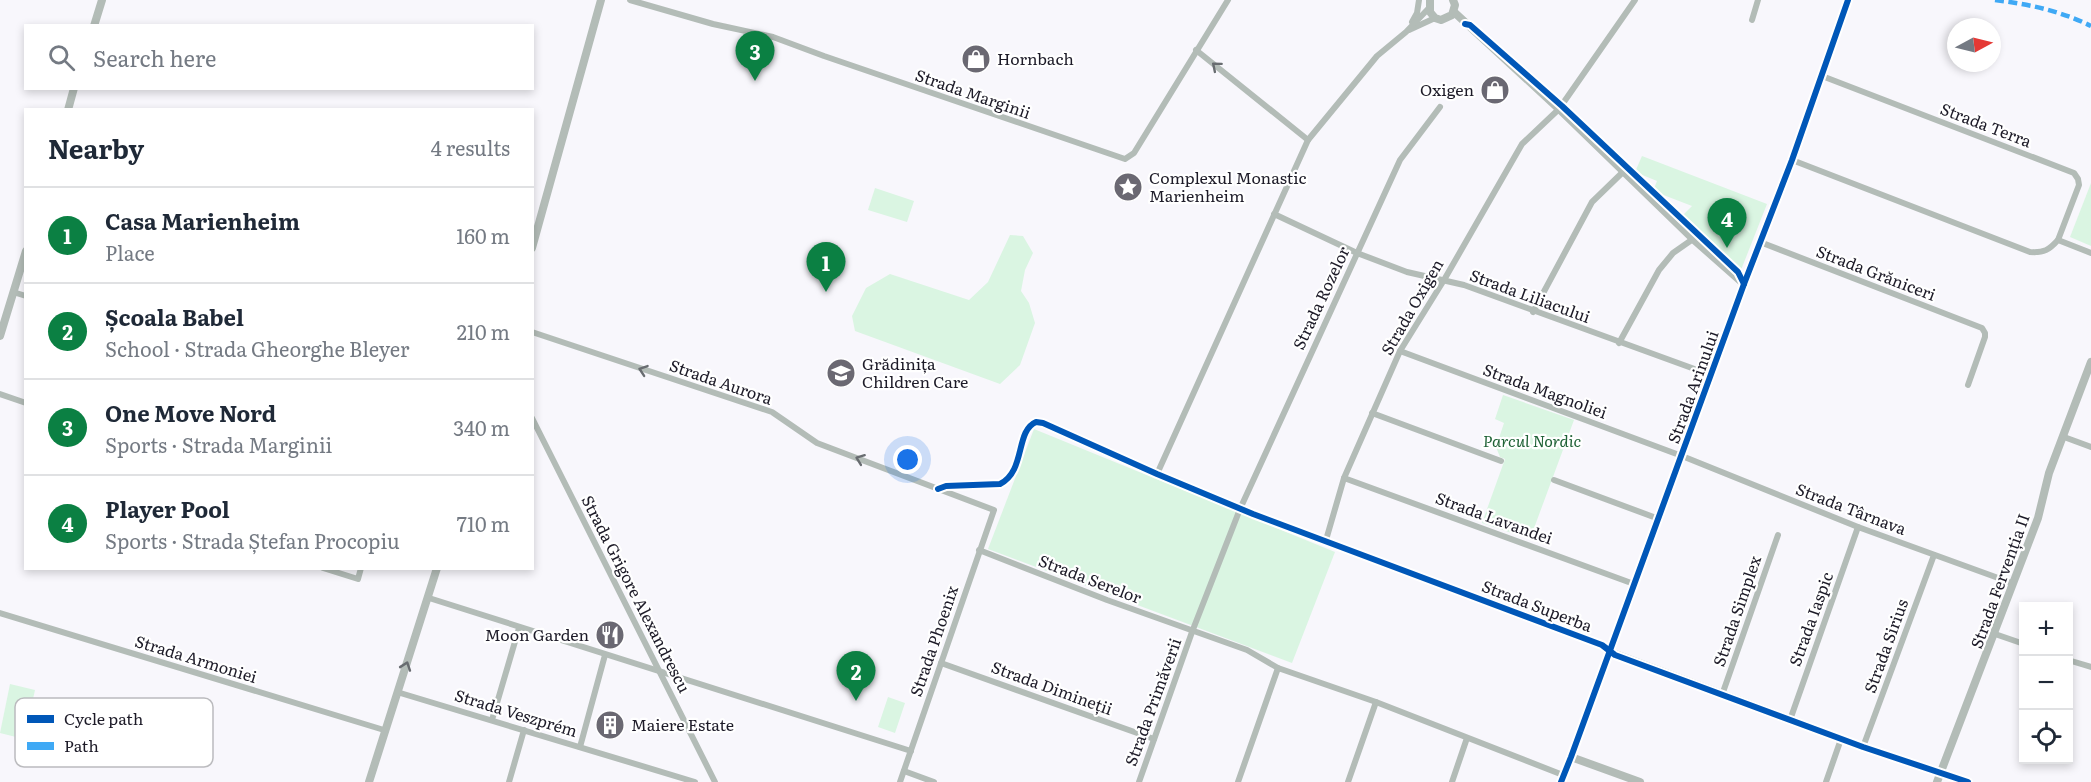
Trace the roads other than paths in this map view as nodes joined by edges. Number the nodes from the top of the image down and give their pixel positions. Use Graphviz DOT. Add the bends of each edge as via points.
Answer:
graph roads {
  1 [pos="102,0"];
  2 [pos="601,0"];
  3 [pos="630,0"];
  4 [pos="1228,0"];
  5 [pos="1419,0"];
  6 [pos="1453,0"];
  7 [pos="1635,0"];
  8 [pos="1758,0"];
  9 [pos="1848,0"];
  10 [pos="1429,3"];
  11 [pos="1454,12"];
  12 [pos="1435,18"];
  13 [pos="1447,19"];
  14 [pos="1752,20"];
  15 [pos="95,24"];
  16 [pos="1465,24"];
  17 [pos="1406,32"];
  18 [pos="1196,50"];
  19 [pos="1822,76"];
  20 [pos="73,90"];
  21 [pos="1440,107"];
  22 [pos="69,108"];
  23 [pos="1559,110"];
  24 [pos="1308,140"];
  25 [pos="1792,160"];
  26 [pos="1624,171"];
  27 [pos="1274,214"];
  28 [pos="1693,238"];
  29 [pos="2058,240"];
  30 [pos="534,241"];
  31 [pos="1760,242"];
  32 [pos="1357,253"];
  33 [pos="2091,253"];
  34 [pos="24,257"];
  35 [pos="1444,280"];
  36 [pos="1744,284"];
  37 [pos="13,292"];
  38 [pos="24,295"];
  39 [pos="1533,312"];
  40 [pos="534,333"];
  41 [pos="0,336"];
  42 [pos="1620,343"];
  43 [pos="1400,351"];
  44 [pos="2091,362"];
  45 [pos="1711,375"];
  46 [pos="1968,385"];
  47 [pos="0,394"];
  48 [pos="24,402"];
  49 [pos="1372,413"];
  50 [pos="534,422"];
  51 [pos="2064,437"];
  52 [pos="2091,447"];
  53 [pos="1682,456"];
  54 [pos="1501,461"];
  55 [pos="1157,474"];
  56 [pos="1344,478"];
  57 [pos="1554,480"];
  58 [pos="938,489"];
  59 [pos="1240,509"];
  60 [pos="994,510"];
  61 [pos="1659,519"];
  62 [pos="1858,527"];
  63 [pos="1778,535"];
  64 [pos="1326,540"];
  65 [pos="980,550"];
  66 [pos="1934,555"];
  67 [pos="329,570"];
  68 [pos="360,570"];
  69 [pos="437,570"];
  70 [pos="2012,583"];
  71 [pos="1634,584"];
  72 [pos="429,598"];
  73 [pos="0,613"];
  74 [pos="519,628"];
  75 [pos="1192,632"];
  76 [pos="1995,634"];
  77 [pos="2019,642"];
  78 [pos="1610,652"];
  79 [pos="605,655"];
  80 [pos="2073,662"];
  81 [pos="941,663"];
  82 [pos="2091,667"];
  83 [pos="1278,668"];
  84 [pos="659,672"];
  85 [pos="397,692"];
  86 [pos="1722,695"];
  87 [pos="1376,702"];
  88 [pos="492,720"];
  89 [pos="1790,720"];
  90 [pos="384,730"];
  91 [pos="524,730"];
  92 [pos="1467,738"];
  93 [pos="1154,739"];
  94 [pos="1841,739"];
  95 [pos="580,747"];
  96 [pos="1863,747"];
  97 [pos="911,751"];
  98 [pos="1571,757"];
  99 [pos="904,771"];
  100 [pos="1942,773"];
  101 [pos="1562,778"];
  102 [pos="369,782"];
  103 [pos="509,782"];
  104 [pos="695,782"];
  105 [pos="715,782"];
  106 [pos="900,782"];
  107 [pos="934,782"];
  108 [pos="1138,782"];
  109 [pos="1238,782"];
  110 [pos="1348,782"];
  111 [pos="1452,782"];
  112 [pos="1640,782"];
  113 [pos="1826,782"];
  114 [pos="1937,782"];
  115 [pos="1968,782"];
  1 -- 15 [label="street"];
  2 -- 30 [label="street"];
  3 -- 18 [label="street, Strada Marginii" via="795,44 1125,159 1134,153"];
  4 -- 18 [label="street, Strada Marginii"];
  5 -- 17 [label="street" via="1417,13"];
  6 -- 11 [label="street"];
  7 -- 23 [label="street, Strada Oxigen"];
  8 -- 14 [label="street"];
  9 -- 19 [label="street, Strada Arinului"];
  10 -- 12 [label="street"];
  10 -- 17 [label="street"];
  11 -- 13 [label="street"];
  11 -- 16 [label="street"];
  12 -- 13 [label="street"];
  12 -- 17 [label="street"];
  13 -- 16 [label="street"];
  16 -- 23 [label="street"];
  17 -- 24 [label="street" via="1377,56"];
  24 -- 18 [label="street, one-way"];
  19 -- 25 [label="street, Strada Arinului"];
  19 -- 29 [label="street, Strada Terra" via="2074,174 2079,185"];
  20 -- 22 [label="street"];
  21 -- 32 [label="street, Strada Rozelor" via="1400,160"];
  23 -- 26 [label="street"];
  23 -- 35 [label="street, Strada Oxigen" via="1522,144"];
  24 -- 27 [label="street"];
  25 -- 29 [label="street" via="2030,252 2049,250"];
  25 -- 31 [label="street, Strada Arinului"];
  26 -- 28 [label="street"];
  26 -- 39 [label="street" via="1592,202"];
  27 -- 32 [label="street, Strada Liliacului"];
  27 -- 55 [label="street"];
  28 -- 36 [label="street"];
  28 -- 42 [label="street" via="1659,270"];
  29 -- 33 [label="street"];
  31 -- 36 [label="street, Strada Arinului"];
  31 -- 46 [label="street, Strada Grăniceri" via="1982,328 1985,337"];
  32 -- 35 [label="street, Strada Liliacului" via="1407,272"];
  32 -- 59 [label="street, Strada Rozelor"];
  34 -- 37 [label="street"];
  35 -- 39 [label="street, Strada Liliacului"];
  35 -- 43 [label="street, Strada Oxigen"];
  36 -- 45 [label="street, Strada Arinului"];
  37 -- 38 [label="street"];
  37 -- 41 [label="street"];
  39 -- 42 [label="street, Strada Liliacului"];
  58 -- 40 [label="street, Strada Aurora, one-way" via="817,443 772,412"];
  42 -- 45 [label="street, Strada Liliacului"];
  43 -- 49 [label="street, Strada Oxigen"];
  43 -- 53 [label="street, Strada Magnoliei"];
  44 -- 51 [label="street, Strada Fervenția II"];
  45 -- 53 [label="street, Strada Arinului"];
  47 -- 48 [label="street"];
  49 -- 54 [label="street"];
  49 -- 56 [label="street, Strada Oxigen"];
  50 -- 84 [label="street, Strada Grigore Alexandrescu"];
  51 -- 52 [label="street"];
  51 -- 70 [label="street, Strada Fervenția II"];
  53 -- 61 [label="street, Strada Arinului"];
  53 -- 62 [label="street, Strada Târnava"];
  55 -- 58 [label="street, Strada Superba" via="1036,422 1028,428 1015,469 1005,482"];
  55 -- 59 [label="street, Strada Superba"];
  56 -- 64 [label="street, Strada Oxigen"];
  56 -- 71 [label="street, Strada Lavandei"];
  57 -- 61 [label="street"];
  58 -- 60 [label="street, Strada Aurora"];
  59 -- 64 [label="street, Strada Superba"];
  59 -- 75 [label="street, Strada Rozelor"];
  60 -- 65 [label="street, Strada Phoenix"];
  61 -- 71 [label="street, Strada Arinului"];
  62 -- 66 [label="street, Strada Târnava"];
  62 -- 89 [label="street, Strada Iaspic"];
  63 -- 86 [label="street, Strada Simplex"];
  64 -- 78 [label="street, Strada Superba" via="1602,645"];
  65 -- 75 [label="street, Strada Serelor"];
  65 -- 81 [label="street, Strada Phoenix"];
  66 -- 70 [label="street, Strada Târnava"];
  66 -- 96 [label="street, Strada Sirius"];
  67 -- 68 [label="street" via="357,579"];
  69 -- 72 [label="street"];
  70 -- 76 [label="street, Strada Fervenția II"];
  71 -- 78 [label="street, Strada Arinului"];
  72 -- 74 [label="street"];
  85 -- 72 [label="street, one-way"];
  73 -- 90 [label="street, Strada Armoniei"];
  74 -- 79 [label="street"];
  74 -- 88 [label="street"];
  75 -- 83 [label="street, Strada Serelor" via="1246,650"];
  75 -- 93 [label="street, Strada Primăverii"];
  76 -- 77 [label="street"];
  76 -- 100 [label="street, Strada Fervenția II"];
  78 -- 86 [label="street, Strada Superba"];
  78 -- 98 [label="street, Strada Arinului"];
  79 -- 84 [label="street"];
  79 -- 95 [label="street"];
  80 -- 82 [label="street"];
  81 -- 93 [label="street, Strada Dimineții"];
  81 -- 97 [label="street, Strada Phoenix"];
  83 -- 87 [label="street, Strada Serelor"];
  83 -- 109 [label="street"];
  84 -- 97 [label="street"];
  84 -- 105 [label="street, Strada Grigore Alexandrescu"];
  85 -- 88 [label="street, Strada Veszprém"];
  85 -- 90 [label="street"];
  86 -- 89 [label="street, Strada Superba"];
  87 -- 92 [label="street, Strada Serelor"];
  87 -- 110 [label="street"];
  88 -- 91 [label="street, Strada Veszprém"];
  89 -- 94 [label="street, Strada Superba"];
  90 -- 102 [label="street"];
  91 -- 95 [label="street, Strada Veszprém"];
  91 -- 103 [label="street"];
  92 -- 101 [label="street, Strada Serelor"];
  92 -- 111 [label="street"];
  93 -- 108 [label="street, Strada Primăverii"];
  94 -- 96 [label="street, Strada Superba"];
  94 -- 113 [label="street"];
  95 -- 104 [label="street, Strada Veszprém"];
  96 -- 100 [label="street, Strada Superba"];
  97 -- 99 [label="street, Strada Phoenix"];
  98 -- 101 [label="street, Strada Arinului"];
  98 -- 112 [label="street"];
  99 -- 106 [label="street, Strada Phoenix"];
  99 -- 107 [label="street"];
  100 -- 114 [label="street, Strada Fervenția II"];
  100 -- 115 [label="street"];
}
